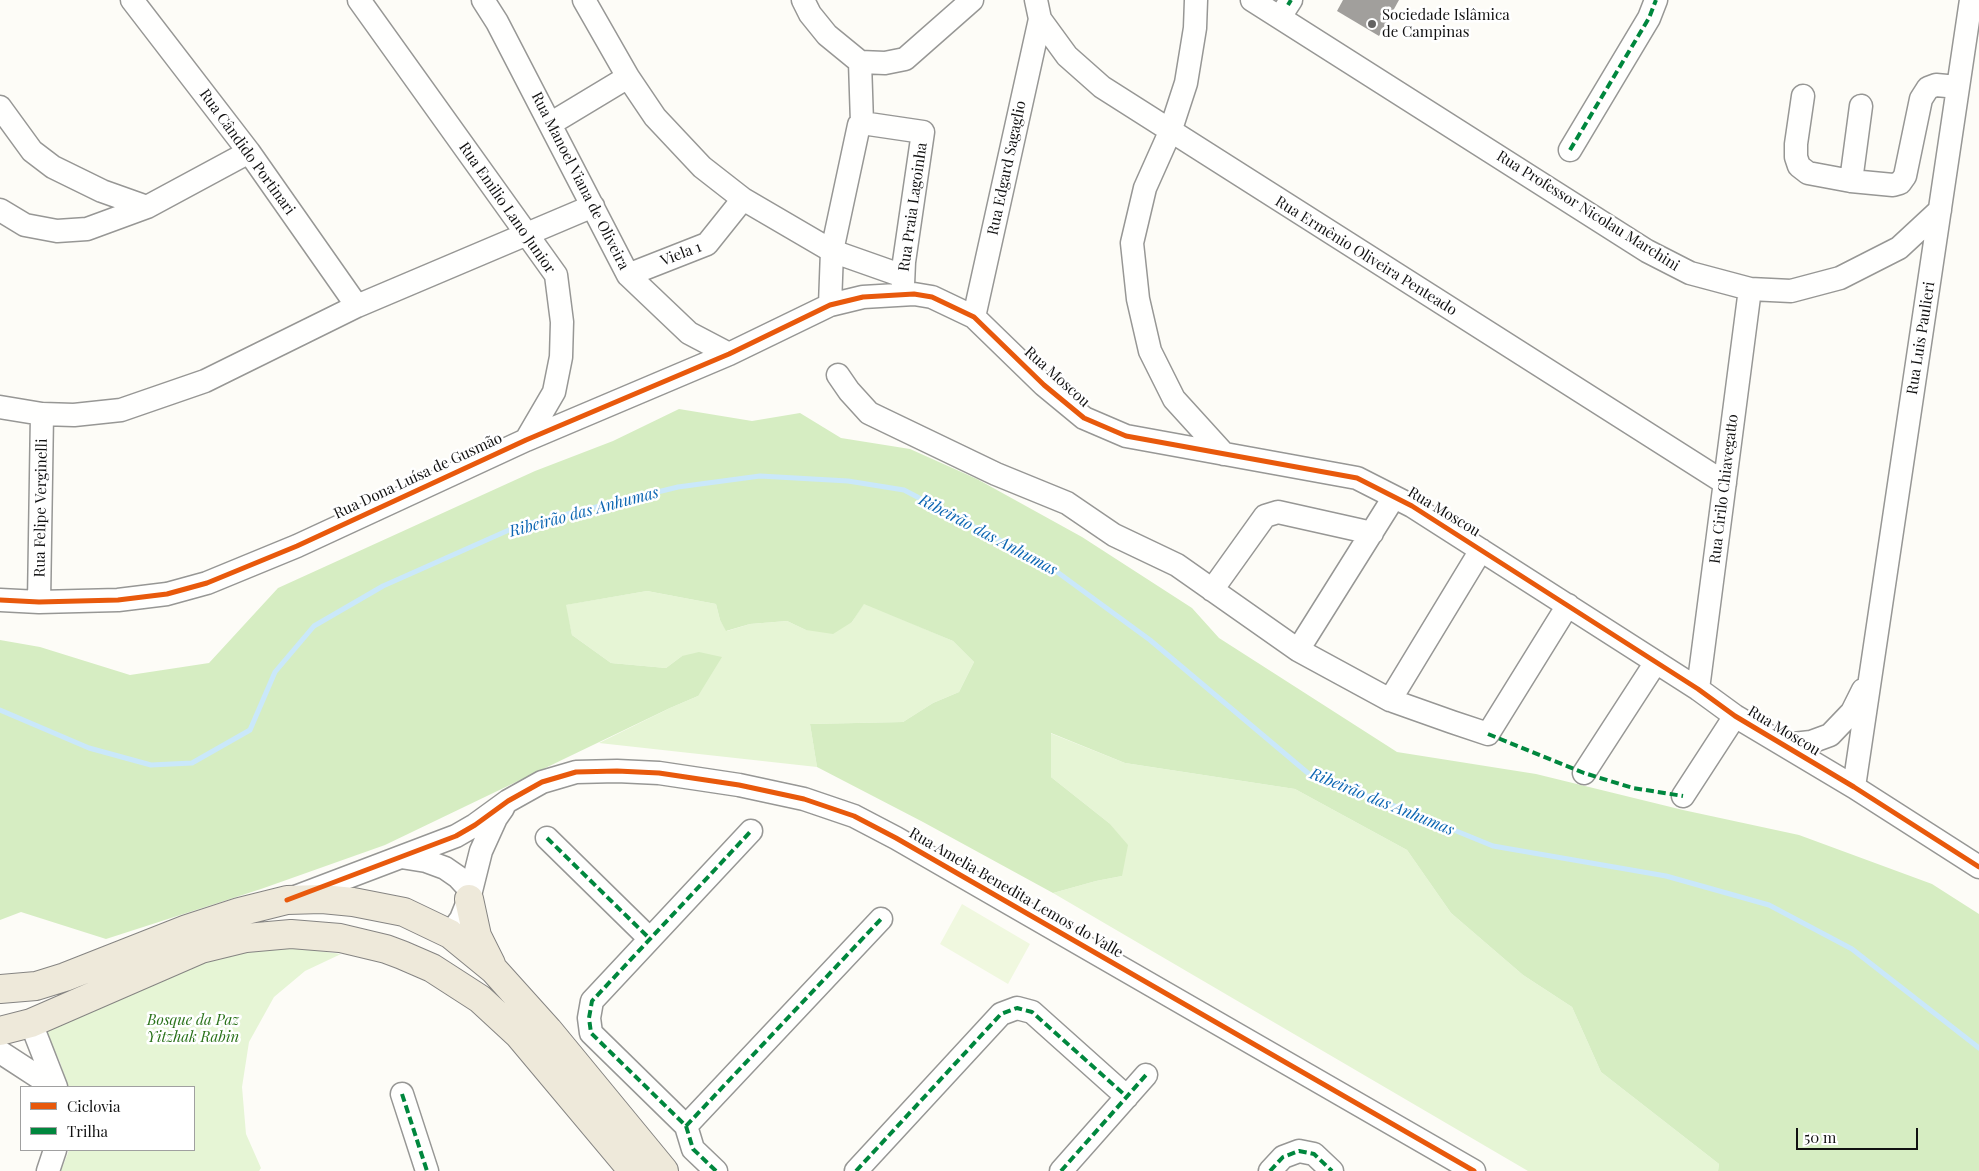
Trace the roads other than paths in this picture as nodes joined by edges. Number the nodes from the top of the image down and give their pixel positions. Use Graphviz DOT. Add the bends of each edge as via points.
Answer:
graph roads {
  1 [pos="132,0"];
  2 [pos="359,0"];
  3 [pos="483,0"];
  4 [pos="584,0"];
  5 [pos="803,0"];
  6 [pos="972,0"];
  7 [pos="1196,0"];
  8 [pos="1252,0"];
  9 [pos="1656,0"];
  10 [pos="1972,0"];
  11 [pos="1285,8"];
  12 [pos="1038,10"];
  13 [pos="860,62"];
  14 [pos="628,77"];
  15 [pos="1958,87"];
  16 [pos="1803,96"];
  17 [pos="0,106"];
  18 [pos="1861,106"];
  19 [pos="862,123"];
  20 [pos="550,124"];
  21 [pos="1170,132"];
  22 [pos="1570,150"];
  23 [pos="249,152"];
  24 [pos="1851,181"];
  25 [pos="743,199"];
  26 [pos="593,206"];
  27 [pos="147,207"];
  28 [pos="0,210"];
  29 [pos="1940,210"];
  30 [pos="525,233"];
  31 [pos="832,251"];
  32 [pos="628,275"];
  33 [pos="983,280"];
  34 [pos="1750,289"];
  35 [pos="932,297"];
  36 [pos="830,305"];
  37 [pos="357,306"];
  38 [pos="974,317"];
  39 [pos="729,354"];
  40 [pos="838,375"];
  41 [pos="0,407"];
  42 [pos="42,414"];
  43 [pos="526,440"];
  44 [pos="1224,454"];
  45 [pos="1725,483"];
  46 [pos="1394,497"];
  47 [pos="1372,533"];
  48 [pos="1481,550"];
  49 [pos="1212,590"];
  50 [pos="0,600"];
  51 [pos="39,602"];
  52 [pos="1568,605"];
  53 [pos="1298,650"];
  54 [pos="1656,662"];
  55 [pos="1870,676"];
  56 [pos="1698,689"];
  57 [pos="1390,700"];
  58 [pos="1735,716"];
  59 [pos="1784,745"];
  60 [pos="1584,774"];
  61 [pos="1854,787"];
  62 [pos="1683,796"];
  63 [pos="508,801"];
  64 [pos="751,831"];
  65 [pos="547,838"];
  66 [pos="401,856"];
  67 [pos="1979,867"];
  68 [pos="470,895"];
  69 [pos="287,900"];
  70 [pos="881,919"];
  71 [pos="450,934"];
  72 [pos="650,939"];
  73 [pos="402,955"];
  74 [pos="494,970"];
  75 [pos="1,990"];
  76 [pos="31,1023"];
  77 [pos="0,1031"];
  78 [pos="0,1052"];
  79 [pos="1146,1075"];
  80 [pos="47,1086"];
  81 [pos="56,1086"];
  82 [pos="402,1094"];
  83 [pos="1127,1097"];
  84 [pos="686,1126"];
  85 [pos="55,1151"];
  86 [pos="48,1171"];
  87 [pos="427,1171"];
  88 [pos="633,1171"];
  89 [pos="664,1171"];
  90 [pos="716,1171"];
  91 [pos="856,1171"];
  92 [pos="1062,1171"];
  93 [pos="1270,1171"];
  94 [pos="1332,1171"];
  95 [pos="1474,1171"];
  1 -- 23 [label="street, Rua Cândido Portinari"];
  2 -- 30 [label="street, Rua Emilio Lano Junior"];
  3 -- 20 [label="street, Rua Manoel Viana de Oliveira"];
  4 -- 14 [label="street"];
  5 -- 13 [label="street" via="827,35"];
  6 -- 13 [label="street" via="905,59 885,63"];
  7 -- 21 [label="street" via="1186,83"];
  8 -- 11 [label="street, Rua Professor Nicolau Marchini"];
  9 -- 22 [label="street" via="1649,18"];
  10 -- 15 [label="street, Rua Luis Paulieri"];
  11 -- 34 [label="street, Rua Professor Nicolau Marchini" via="1647,251 1690,274"];
  12 -- 21 [label="street, Rua Ermênio Oliveira Penteado" via="1067,56 1102,87"];
  12 -- 33 [label="street, Rua Edgard Sagaglio"];
  13 -- 19 [label="street"];
  14 -- 20 [label="street"];
  14 -- 25 [label="street" via="655,118 674,139 702,167"];
  15 -- 24 [label="street" via="1936,85 1924,94 1905,176 1900,183"];
  15 -- 29 [label="street, Rua Luis Paulieri"];
  16 -- 24 [label="street" via="1796,144 1799,166 1808,173"];
  17 -- 27 [label="street" via="32,151 53,167 102,191"];
  18 -- 24 [label="street"];
  19 -- 31 [label="street"];
  19 -- 31 [label="street, Rua Praia Lagoinha" via="924,132 903,280"];
  20 -- 26 [label="street, Rua Manoel Viana de Oliveira"];
  21 -- 44 [label="street" via="1145,188 1132,243 1138,299 1150,351 1174,399"];
  21 -- 45 [label="street, Rua Ermênio Oliveira Penteado"];
  23 -- 27 [label="street"];
  23 -- 37 [label="street, Rua Cândido Portinari"];
  25 -- 31 [label="street"];
  25 -- 32 [label="street, Viela 1" via="707,244"];
  26 -- 30 [label="street"];
  26 -- 32 [label="street, Rua Manoel Viana de Oliveira"];
  27 -- 28 [label="street" via="87,229 57,231 25,225"];
  29 -- 34 [label="street, Rua Professor Nicolau Marchini" via="1899,248 1840,278 1791,291"];
  29 -- 55 [label="street, Rua Luis Paulieri"];
  30 -- 37 [label="street"];
  30 -- 43 [label="street, Rua Emilio Lano Junior" via="556,275 562,322 561,357 554,392"];
  31 -- 36 [label="street"];
  32 -- 39 [label="street, Rua Manoel Viana de Oliveira" via="688,333"];
  33 -- 35 [label="street" via="964,290"];
  33 -- 38 [label="street, Rua Edgard Sagaglio"];
  34 -- 45 [label="street, Rua Cirilo Chiavegatto"];
  35 -- 36 [label="street, Rua Moscou" via="914,294 863,297"];
  35 -- 38 [label="street, Rua Moscou"];
  36 -- 39 [label="street, Rua Dona Luísa de Gusmão"];
  37 -- 42 [label="street" via="205,381 121,410 74,415"];
  38 -- 44 [label="street, Rua Moscou" via="1044,385 1084,418 1126,436"];
  39 -- 43 [label="street, Rua Dona Luísa de Gusmão"];
  40 -- 49 [label="street" via="869,413 996,474 1067,503 1114,535 1177,566"];
  41 -- 42 [label="street"];
  42 -- 51 [label="street, Rua Felipe Verginelli"];
  43 -- 51 [label="street, Rua Dona Luísa de Gusmão" via="296,546 207,583 167,594 118,600"];
  44 -- 46 [label="street, Rua Moscou" via="1357,478"];
  45 -- 56 [label="street, Rua Cirilo Chiavegatto"];
  46 -- 47 [label="street"];
  46 -- 48 [label="street, Rua Moscou"];
  47 -- 49 [label="street" via="1278,512 1265,516"];
  47 -- 53 [label="street"];
  48 -- 52 [label="street, Rua Moscou"];
  48 -- 57 [label="street"];
  49 -- 53 [label="street"];
  50 -- 51 [label="street, Rua Dona Luísa de Gusmão"];
  52 -- 54 [label="street, Rua Moscou"];
  52 -- 57 [label="street" via="1488,734"];
  53 -- 57 [label="street"];
  54 -- 56 [label="street, Rua Moscou"];
  54 -- 60 [label="street"];
  55 -- 59 [label="street, Rua Luis Paulieri" via="1852,712 1830,735 1811,742"];
  55 -- 61 [label="street, Rua Luis Paulieri"];
  56 -- 58 [label="street, Rua Moscou"];
  58 -- 59 [label="street, Rua Moscou"];
  58 -- 62 [label="street"];
  59 -- 61 [label="street, Rua Moscou"];
  61 -- 67 [label="street, Rua Moscou"];
  63 -- 66 [label="street, Rua Amelia Benedita Lemos do Valle" via="456,836"];
  63 -- 68 [label="street" via="481,851"];
  63 -- 95 [label="street, Rua Amelia Benedita Lemos do Valle" via="542,782 576,772 617,771 659,773 740,785 804,799 854,816"];
  64 -- 72 [label="street"];
  65 -- 72 [label="street"];
  66 -- 68 [label="street" via="445,868 458,877"];
  66 -- 69 [label="street, Rua Amelia Benedita Lemos do Valle"];
  68 -- 71 [label="street" via="461,919"];
  68 -- 74 [label="main road" via="477,936"];
  69 -- 71 [label="main road" via="353,902 404,912"];
  69 -- 75 [label="main road" via="187,929 65,978 36,986"];
  70 -- 84 [label="street"];
  71 -- 73 [label="main road" via="433,951"];
  71 -- 74 [label="main road"];
  72 -- 84 [label="street" via="592,1001 591,1034"];
  73 -- 76 [label="main road" via="340,938 291,934 246,938 201,950"];
  73 -- 88 [label="main road" via="432,968 480,999 519,1036"];
  74 -- 89 [label="main road"];
  76 -- 77 [label="main road"];
  76 -- 81 [label="street"];
  78 -- 80 [label="street"];
  79 -- 83 [label="street"];
  82 -- 87 [label="street"];
  83 -- 91 [label="street" via="1032,1012 1017,1008 1001,1014"];
  83 -- 92 [label="street"];
  84 -- 90 [label="street" via="693,1149"];
  85 -- 86 [label="street"];
  93 -- 94 [label="street" via="1283,1157 1298,1151 1314,1154"];
}
